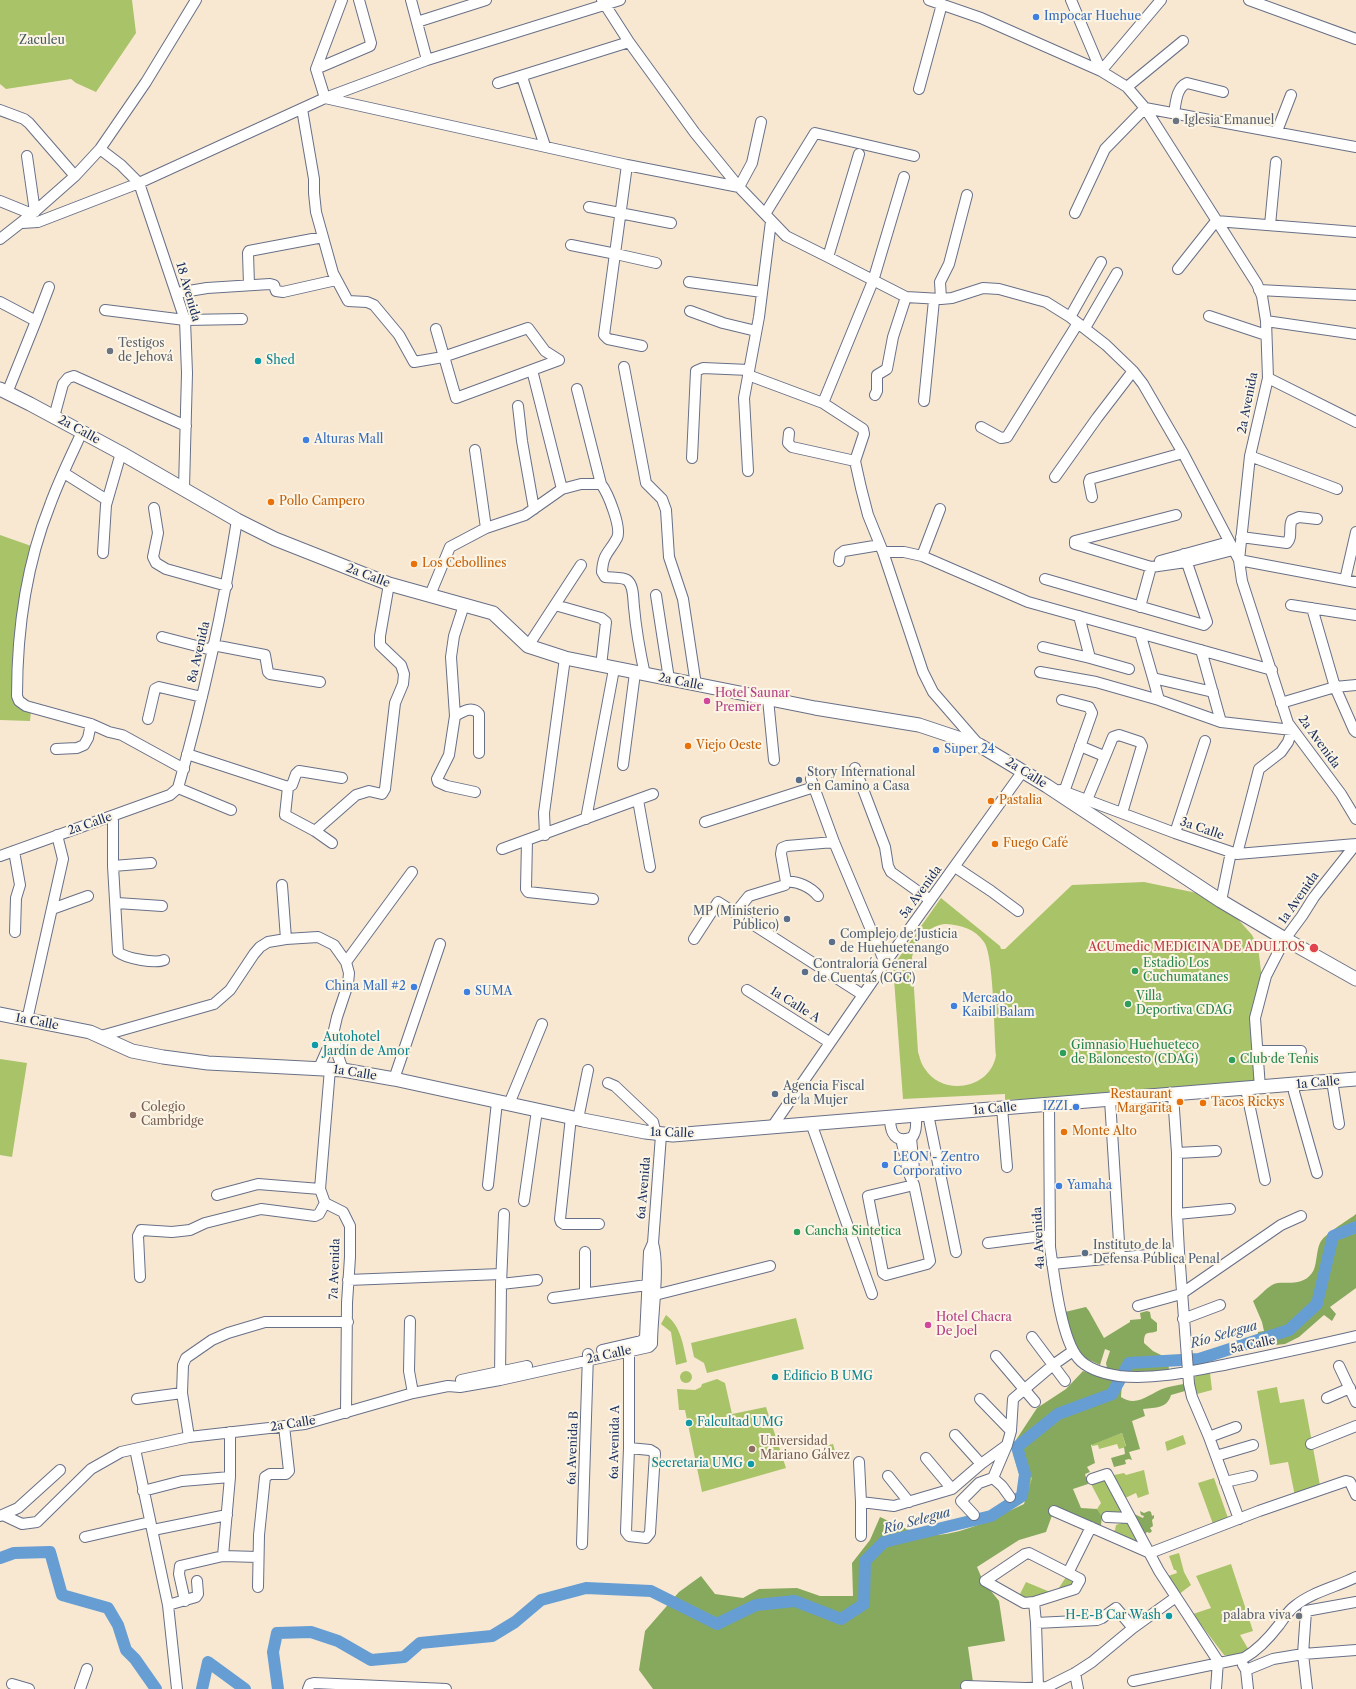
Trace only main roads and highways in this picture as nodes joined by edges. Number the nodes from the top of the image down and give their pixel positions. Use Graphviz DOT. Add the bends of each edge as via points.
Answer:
graph roads {
  1 [pos="4,391"];
  2 [pos="1356,979"];
  3 [pos="0,1014"];
  4 [pos="1356,1079"];
  1 -- 2 [label="main road, 2a Calle" via="121,453 237,520 295,547 389,584 493,613 528,646 564,658 614,669 919,725 979,745 1047,786 1222,901"];
  3 -- 4 [label="main road, 1a Calle" via="90,1032 132,1051 163,1057 208,1063 344,1070 659,1134 692,1134"];
}
